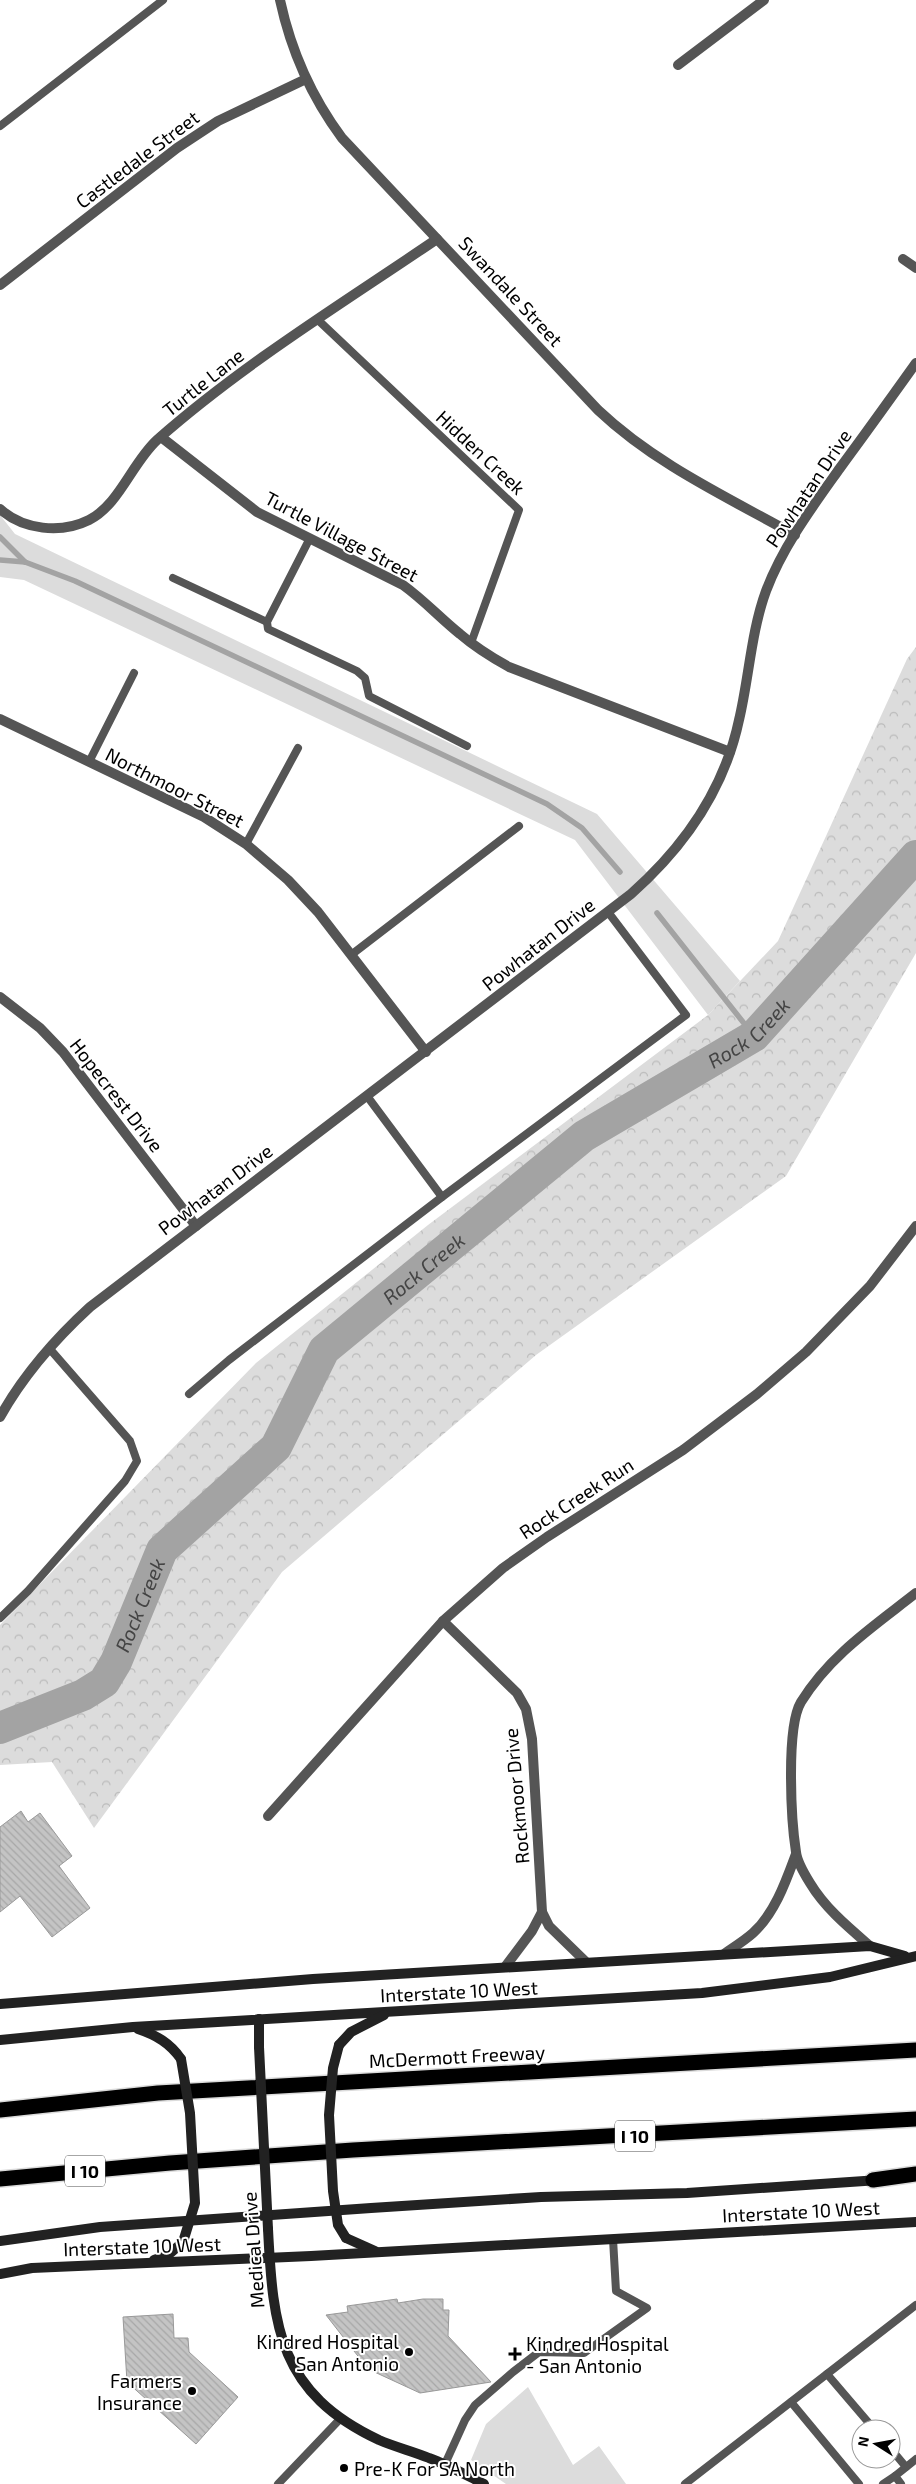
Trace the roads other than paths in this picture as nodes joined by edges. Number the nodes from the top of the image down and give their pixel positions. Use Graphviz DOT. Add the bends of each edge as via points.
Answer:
graph roads {
  1 [pos="162,0"];
  2 [pos="280,0"];
  3 [pos="764,0"];
  4 [pos="678,65"];
  5 [pos="306,79"];
  6 [pos="0,126"];
  7 [pos="437,239"];
  8 [pos="903,259"];
  9 [pos="916,268"];
  10 [pos="0,285"];
  11 [pos="318,320"];
  12 [pos="916,363"];
  13 [pos="161,437"];
  14 [pos="0,509"];
  15 [pos="794,535"];
  16 [pos="310,538"];
  17 [pos="173,578"];
  18 [pos="267,622"];
  19 [pos="471,643"];
  20 [pos="134,673"];
  21 [pos="0,719"];
  22 [pos="467,746"];
  23 [pos="298,748"];
  24 [pos="730,752"];
  25 [pos="89,762"];
  26 [pos="519,826"];
  27 [pos="246,844"];
  28 [pos="608,912"];
  29 [pos="351,955"];
  30 [pos="0,996"];
  31 [pos="426,1052"];
  32 [pos="367,1096"];
  33 [pos="442,1197"];
  34 [pos="196,1226"];
  35 [pos="916,1226"];
  36 [pos="48,1348"];
  37 [pos="189,1394"];
  38 [pos="0,1417"];
  39 [pos="916,1593"];
  40 [pos="0,1618"];
  41 [pos="443,1621"];
  42 [pos="268,1816"];
  43 [pos="796,1854"];
  44 [pos="542,1912"];
  45 [pos="870,1946"];
  46 [pos="724,1954"];
  47 [pos="911,1956"];
  48 [pos="586,1962"];
  49 [pos="505,1967"];
  50 [pos="0,2004"];
  51 [pos="387,2013"];
  52 [pos="259,2019"];
  53 [pos="133,2027"];
  54 [pos="0,2040"];
  55 [pos="916,2050"];
  56 [pos="0,2110"];
  57 [pos="916,2119"];
  58 [pos="916,2176"];
  59 [pos="0,2179"];
  60 [pos="873,2180"];
  61 [pos="916,2222"];
  62 [pos="613,2239"];
  63 [pos="0,2240"];
  64 [pos="379,2252"];
  65 [pos="270,2258"];
  66 [pos="144,2264"];
  67 [pos="0,2274"];
  68 [pos="916,2306"];
  69 [pos="827,2374"];
  70 [pos="791,2402"];
  71 [pos="340,2418"];
  72 [pos="865,2419"];
  73 [pos="916,2459"];
  74 [pos="901,2461"];
  75 [pos="445,2464"];
  76 [pos="906,2467"];
  77 [pos="895,2476"];
  78 [pos="278,2484"];
  79 [pos="484,2484"];
  80 [pos="685,2484"];
  81 [pos="859,2484"];
  82 [pos="883,2484"];
  83 [pos="901,2484"];
  1 -- 6 [label="lane"];
  2 -- 5 [label="street, Swandale Street" via="288,37"];
  3 -- 4 [label="street"];
  5 -- 7 [label="street, Swandale Street" via="324,114 342,138"];
  5 -- 10 [label="street, Castledale Street" via="218,121 177,148"];
  7 -- 11 [label="street, Turtle Lane"];
  7 -- 15 [label="street, Swandale Street" via="617,427 658,458"];
  8 -- 9 [label="street"];
  11 -- 13 [label="street, Turtle Lane" via="249,368"];
  11 -- 19 [label="lane, Hidden Creek" via="519,510"];
  12 -- 15 [label="street, Powhatan Drive"];
  13 -- 14 [label="street, Turtle Lane" via="132,470 107,507 89,520 48,528 20,522"];
  13 -- 16 [label="street, Turtle Village Street" via="257,512"];
  15 -- 24 [label="street, Powhatan Drive" via="766,591"];
  16 -- 18 [label="lane"];
  16 -- 19 [label="street, Turtle Village Street" via="403,585"];
  17 -- 18 [label="lane"];
  18 -- 22 [label="lane" via="268,629 357,671 365,678 369,696"];
  19 -- 24 [label="street, Turtle Village Street" via="509,667"];
  20 -- 25 [label="lane"];
  21 -- 25 [label="street, Northmoor Street"];
  23 -- 27 [label="lane"];
  24 -- 28 [label="street, Powhatan Drive" via="701,816 682,844 659,869"];
  25 -- 27 [label="street, Northmoor Street" via="204,817"];
  26 -- 29 [label="lane"];
  27 -- 29 [label="street, Northmoor Street" via="288,880"];
  28 -- 31 [label="street, Powhatan Drive"];
  28 -- 33 [label="lane" via="686,1015"];
  29 -- 31 [label="street, Northmoor Street"];
  30 -- 34 [label="street, Hopecrest Drive" via="40,1028 63,1052"];
  31 -- 32 [label="street, Powhatan Drive"];
  32 -- 33 [label="lane"];
  32 -- 34 [label="street, Powhatan Drive"];
  33 -- 37 [label="lane"];
  34 -- 36 [label="street, Powhatan Drive" via="90,1307"];
  35 -- 41 [label="street, Rock Creek Run" via="870,1286 806,1352 757,1394 683,1450 502,1568"];
  36 -- 38 [label="street, Powhatan Drive" via="12,1395"];
  36 -- 40 [label="lane" via="130,1441 137,1461 125,1481"];
  39 -- 43 [label="street" via="844,1649 826,1667 800,1704 793,1726 791,1758"];
  41 -- 42 [label="street, Rock Creek Run"];
  41 -- 44 [label="street, Rockmoor Drive" via="518,1693 526,1710 532,1739"];
  43 -- 45 [label="street" via="822,1901"];
  43 -- 46 [label="street" via="772,1909 754,1932"];
  44 -- 48 [label="street" via="549,1926"];
  44 -- 49 [label="street"];
  45 -- 46 [label="main road"];
  45 -- 47 [label="main road"];
  46 -- 48 [label="main road"];
  47 -- 51 [label="main road, Interstate 10 West" via="830,1977 702,1993"];
  48 -- 49 [label="main road"];
  49 -- 50 [label="main road" via="183,1988"];
  51 -- 52 [label="main road, Interstate 10 West"];
  51 -- 64 [label="main road, bridge" via="351,2032 339,2045 333,2068 329,2115 338,2225 346,2238"];
  52 -- 53 [label="main road, Interstate 10 West"];
  52 -- 65 [label="main road, Medical Drive, bridge"];
  53 -- 54 [label="main road, Interstate 10 West"];
  53 -- 66 [label="main road, bridge" via="162,2040 181,2059 190,2113 195,2203 183,2242 168,2255"];
  55 -- 56 [label="highway, McDermott Freeway" via="158,2093"];
  57 -- 59 [label="highway, I 10" via="353,2150"];
  58 -- 60 [label="highway"];
  60 -- 63 [label="main road" via="687,2193 541,2197 371,2208 100,2227"];
  61 -- 62 [label="main road, Interstate 10 West"];
  62 -- 64 [label="main road, Interstate 10 West"];
  62 -- 75 [label="lane" via="616,2291 647,2308 584,2353 539,2352 513,2372 475,2405"];
  64 -- 65 [label="main road, Interstate 10 West"];
  65 -- 66 [label="main road, Interstate 10 West"];
  65 -- 71 [label="main road, Medical Drive" via="275,2316 283,2345 300,2378"];
  66 -- 67 [label="main road, Interstate 10 West" via="32,2268"];
  68 -- 69 [label="lane"];
  69 -- 70 [label="lane"];
  69 -- 72 [label="lane"];
  70 -- 80 [label="lane"];
  70 -- 81 [label="lane"];
  71 -- 75 [label="main road, Medical Drive" via="380,2441"];
  71 -- 78 [label="lane"];
  73 -- 76 [label="lane"];
  74 -- 76 [label="lane"];
  75 -- 79 [label="main road, Medical Drive"];
  76 -- 77 [label="lane"];
  77 -- 82 [label="lane"];
  77 -- 83 [label="lane"];
}
